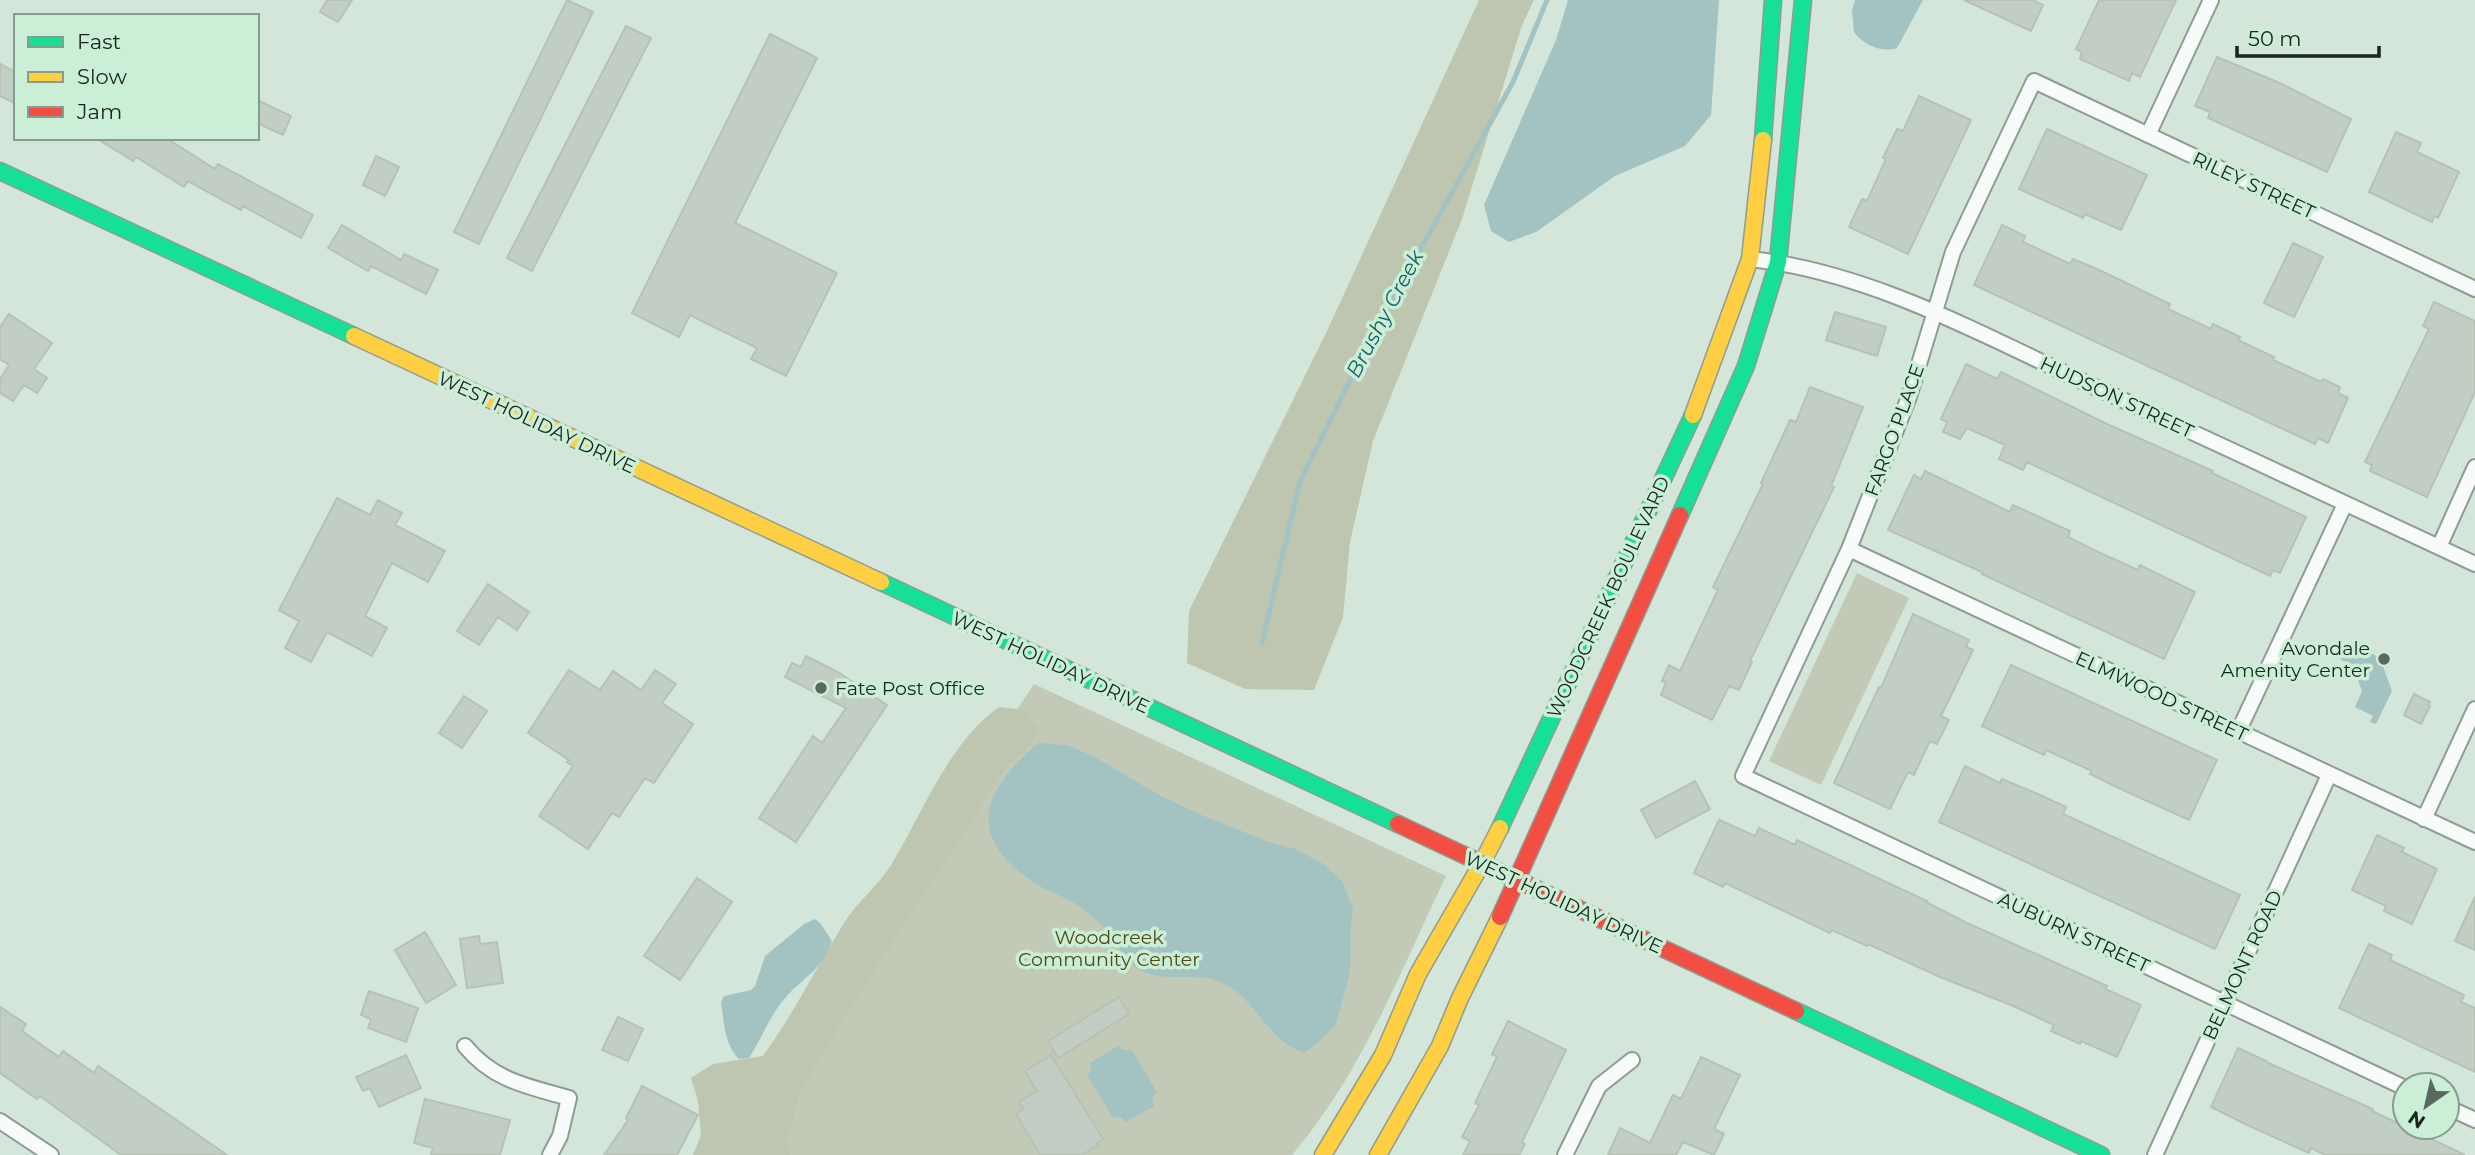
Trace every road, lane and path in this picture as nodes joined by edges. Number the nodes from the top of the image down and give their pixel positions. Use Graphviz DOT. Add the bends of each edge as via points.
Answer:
graph roads {
  1 [pos="1773,0"];
  2 [pos="1803,0"];
  3 [pos="2211,0"];
  4 [pos="2034,81"];
  5 [pos="2148,135"];
  6 [pos="0,171"];
  7 [pos="1750,259"];
  8 [pos="1778,262"];
  9 [pos="2475,289"];
  10 [pos="1933,312"];
  11 [pos="2475,467"];
  12 [pos="2346,504"];
  13 [pos="2438,547"];
  14 [pos="1849,549"];
  15 [pos="2475,564"];
  16 [pos="2475,709"];
  17 [pos="2238,732"];
  18 [pos="2329,775"];
  19 [pos="1743,776"];
  20 [pos="2424,819"];
  21 [pos="2475,842"];
  22 [pos="1482,863"];
  23 [pos="1518,881"];
  24 [pos="2224,1003"];
  25 [pos="465,1045"];
  26 [pos="1632,1060"];
  27 [pos="2391,1081"];
  28 [pos="0,1121"];
  29 [pos="31,1150"];
  30 [pos="51,1155"];
  31 [pos="550,1155"];
  32 [pos="1323,1155"];
  33 [pos="1378,1155"];
  34 [pos="1564,1155"];
  35 [pos="2101,1155"];
  36 [pos="2155,1155"];
  1 -- 7 [label="street, WOODCREEK BOULEVARD"];
  2 -- 8 [label="street, WOODCREEK BOULEVARD"];
  3 -- 5 [label="street"];
  4 -- 5 [label="street, RILEY STREET"];
  4 -- 10 [label="street, FARGO PLACE" via="1953,252"];
  5 -- 9 [label="street, RILEY STREET"];
  6 -- 22 [label="street, WEST HOLIDAY DRIVE"];
  7 -- 8 [label="street, HUDSON STREET"];
  7 -- 22 [label="street, WOODCREEK BOULEVARD" via="1695,411"];
  8 -- 10 [label="street, HUDSON STREET"];
  8 -- 23 [label="street, WOODCREEK BOULEVARD" via="1746,366"];
  10 -- 12 [label="street, HUDSON STREET"];
  10 -- 14 [label="street, FARGO PLACE" via="1905,409"];
  11 -- 13 [label="street"];
  12 -- 13 [label="street, HUDSON STREET"];
  12 -- 17 [label="street"];
  13 -- 15 [label="street, HUDSON STREET"];
  14 -- 17 [label="street, ELMWOOD STREET"];
  14 -- 19 [label="street, FARGO PLACE"];
  16 -- 20 [label="street"];
  17 -- 18 [label="street, ELMWOOD STREET"];
  18 -- 20 [label="street, ELMWOOD STREET"];
  18 -- 24 [label="street, BELMONT ROAD"];
  19 -- 24 [label="street, AUBURN STREET"];
  20 -- 21 [label="street, ELMWOOD STREET"];
  22 -- 23 [label="street, WEST HOLIDAY DRIVE"];
  22 -- 32 [label="street, WOODCREEK BOULEVARD" via="1418,974 1383,1055"];
  23 -- 33 [label="street, WOODCREEK BOULEVARD" via="1440,1046"];
  23 -- 35 [label="street, WEST HOLIDAY DRIVE"];
  24 -- 27 [label="street, AUBURN STREET"];
  24 -- 36 [label="street, BELMONT ROAD"];
  25 -- 31 [label="street" via="478,1061 506,1079 569,1098"];
  26 -- 34 [label="street" via="1599,1086"];
  28 -- 29 [label="street"];
  29 -- 30 [label="street"];
}
